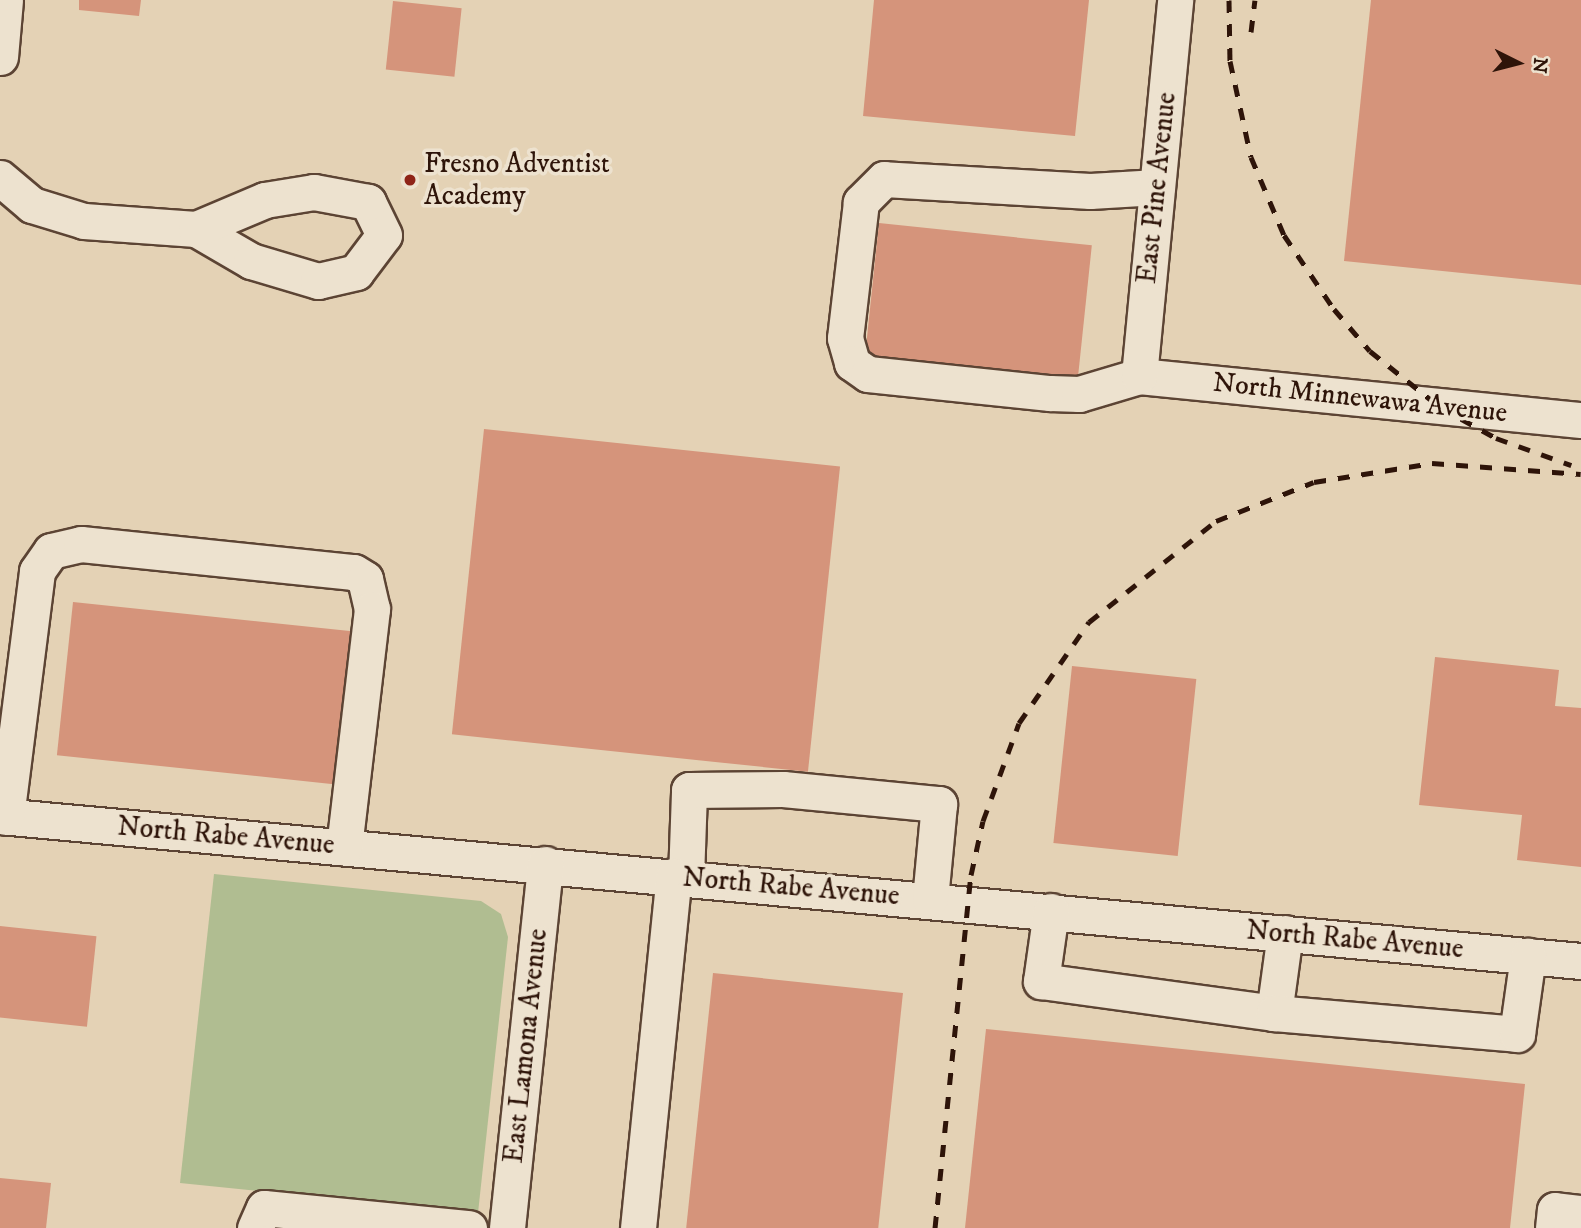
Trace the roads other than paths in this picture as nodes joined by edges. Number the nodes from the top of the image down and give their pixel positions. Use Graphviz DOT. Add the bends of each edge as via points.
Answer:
graph roads {
  1 [pos="5,0"];
  2 [pos="1175,0"];
  3 [pos="0,57"];
  4 [pos="0,178"];
  5 [pos="1157,187"];
  6 [pos="196,229"];
  7 [pos="1139,376"];
  8 [pos="1581,420"];
  9 [pos="3,816"];
  10 [pos="344,847"];
  11 [pos="545,864"];
  12 [pos="680,877"];
  13 [pos="930,900"];
  14 [pos="1051,911"];
  15 [pos="1285,933"];
  16 [pos="1528,956"];
  17 [pos="1581,961"];
  18 [pos="1274,1013"];
  19 [pos="1581,1213"];
  20 [pos="255,1228"];
  21 [pos="469,1228"];
  22 [pos="507,1228"];
  23 [pos="638,1228"];
  24 [pos="1553,1228"];
  1 -- 3 [label="street"];
  2 -- 5 [label="street, East Pine Avenue"];
  4 -- 6 [label="street" via="33,205 84,221"];
  5 -- 7 [label="street, East Pine Avenue"];
  5 -- 7 [label="street" via="1074,190 905,176 884,179 861,202 845,338 852,363 868,374 1079,394"];
  7 -- 8 [label="street, North Minnewawa Avenue"];
  9 -- 10 [label="street, North Rabe Avenue"];
  9 -- 10 [label="street" via="37,571 51,551 81,544 354,572 365,579 372,609"];
  10 -- 11 [label="street, North Rabe Avenue"];
  11 -- 12 [label="street, North Rabe Avenue"];
  11 -- 22 [label="street, East Lamona Avenue"];
  12 -- 13 [label="street, North Rabe Avenue"];
  12 -- 13 [label="street" via="689,790 783,789 939,804"];
  12 -- 23 [label="street"];
  13 -- 14 [label="street, North Rabe Avenue"];
  14 -- 15 [label="street, North Rabe Avenue"];
  14 -- 18 [label="street" via="1041,981"];
  15 -- 16 [label="street, North Rabe Avenue"];
  15 -- 18 [label="street"];
  16 -- 17 [label="street, North Rabe Avenue"];
  16 -- 18 [label="street" via="1517,1034"];
  19 -- 24 [label="street" via="1555,1210"];
  20 -- 21 [label="street" via="264,1208"];
}
